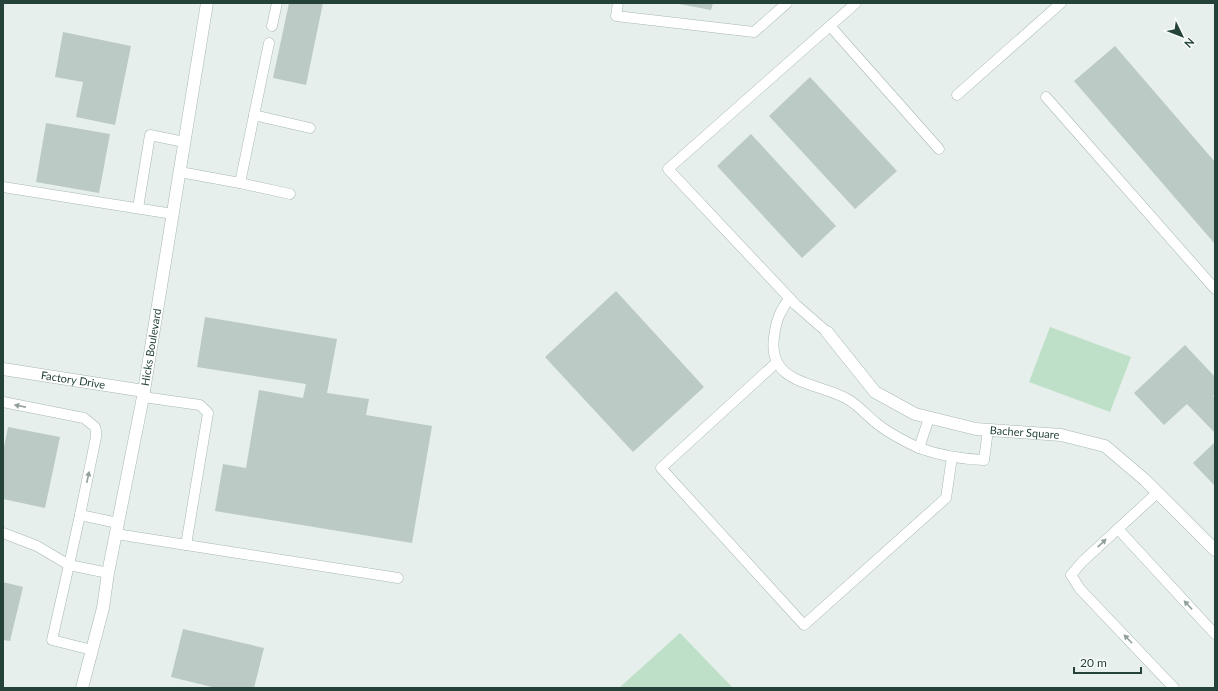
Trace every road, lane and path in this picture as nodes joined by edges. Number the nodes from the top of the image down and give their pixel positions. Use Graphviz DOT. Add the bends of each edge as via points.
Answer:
graph roads {
  1 [pos="207,3"];
  2 [pos="277,3"];
  3 [pos="618,3"];
  4 [pos="787,3"];
  5 [pos="856,3"];
  6 [pos="1061,3"];
  7 [pos="272,26"];
  8 [pos="830,26"];
  9 [pos="269,44"];
  10 [pos="957,95"];
  11 [pos="1046,97"];
  12 [pos="254,115"];
  13 [pos="310,128"];
  14 [pos="184,142"];
  15 [pos="939,149"];
  16 [pos="180,172"];
  17 [pos="240,183"];
  18 [pos="3,187"];
  19 [pos="290,194"];
  20 [pos="138,208"];
  21 [pos="173,214"];
  22 [pos="1215,289"];
  23 [pos="790,298"];
  24 [pos="828,332"];
  25 [pos="777,362"];
  26 [pos="3,369"];
  27 [pos="144,394"];
  28 [pos="3,402"];
  29 [pos="929,418"];
  30 [pos="988,430"];
  31 [pos="920,448"];
  32 [pos="952,457"];
  33 [pos="1158,492"];
  34 [pos="80,515"];
  35 [pos="117,528"];
  36 [pos="1118,529"];
  37 [pos="3,533"];
  38 [pos="186,545"];
  39 [pos="1215,550"];
  40 [pos="69,565"];
  41 [pos="108,573"];
  42 [pos="398,578"];
  43 [pos="1215,634"];
  44 [pos="92,650"];
  45 [pos="82,688"];
  46 [pos="1174,688"];
  1 -- 14 [label="street, Hicks Boulevard"];
  2 -- 7 [label="lane"];
  3 -- 4 [label="lane" via="616,16 754,32"];
  5 -- 8 [label="lane"];
  6 -- 10 [label="lane"];
  8 -- 15 [label="lane"];
  8 -- 23 [label="lane" via="668,169"];
  9 -- 12 [label="lane"];
  11 -- 22 [label="lane"];
  12 -- 13 [label="lane"];
  12 -- 17 [label="lane"];
  14 -- 16 [label="street, Hicks Boulevard"];
  14 -- 20 [label="lane" via="150,135"];
  16 -- 17 [label="lane"];
  16 -- 21 [label="street, Hicks Boulevard"];
  17 -- 19 [label="lane"];
  18 -- 20 [label="lane"];
  20 -- 21 [label="lane"];
  21 -- 27 [label="street, Hicks Boulevard"];
  23 -- 24 [label="lane"];
  23 -- 25 [label="lane" via="779,313 775,326 772,349"];
  24 -- 29 [label="street, Bacher Square" via="875,392 915,414"];
  25 -- 31 [label="lane" via="792,378 840,394 875,423"];
  25 -- 32 [label="lane" via="661,468 804,625 946,498"];
  26 -- 27 [label="street, Factory Drive"];
  27 -- 35 [label="street, Hicks Boulevard"];
  27 -- 38 [label="lane" via="200,405 208,413"];
  34 -- 28 [label="lane, one-way" via="96,437 94,427 84,418"];
  29 -- 30 [label="street, Bacher Square"];
  29 -- 31 [label="lane"];
  30 -- 32 [label="lane" via="984,460"];
  30 -- 33 [label="street, Bacher Square" via="1061,435 1105,446"];
  31 -- 32 [label="lane"];
  33 -- 36 [label="lane"];
  33 -- 39 [label="street, Bacher Square"];
  34 -- 35 [label="lane"];
  34 -- 40 [label="lane"];
  35 -- 38 [label="lane"];
  35 -- 41 [label="street, Hicks Boulevard"];
  43 -- 36 [label="lane, one-way"];
  46 -- 36 [label="lane, one-way" via="1080,589 1072,576 1082,562"];
  37 -- 40 [label="lane" via="37,546"];
  38 -- 42 [label="lane"];
  40 -- 41 [label="lane"];
  40 -- 44 [label="lane" via="52,640"];
  41 -- 44 [label="street, Hicks Boulevard" via="103,608"];
  44 -- 45 [label="street, Hicks Boulevard"];
}
